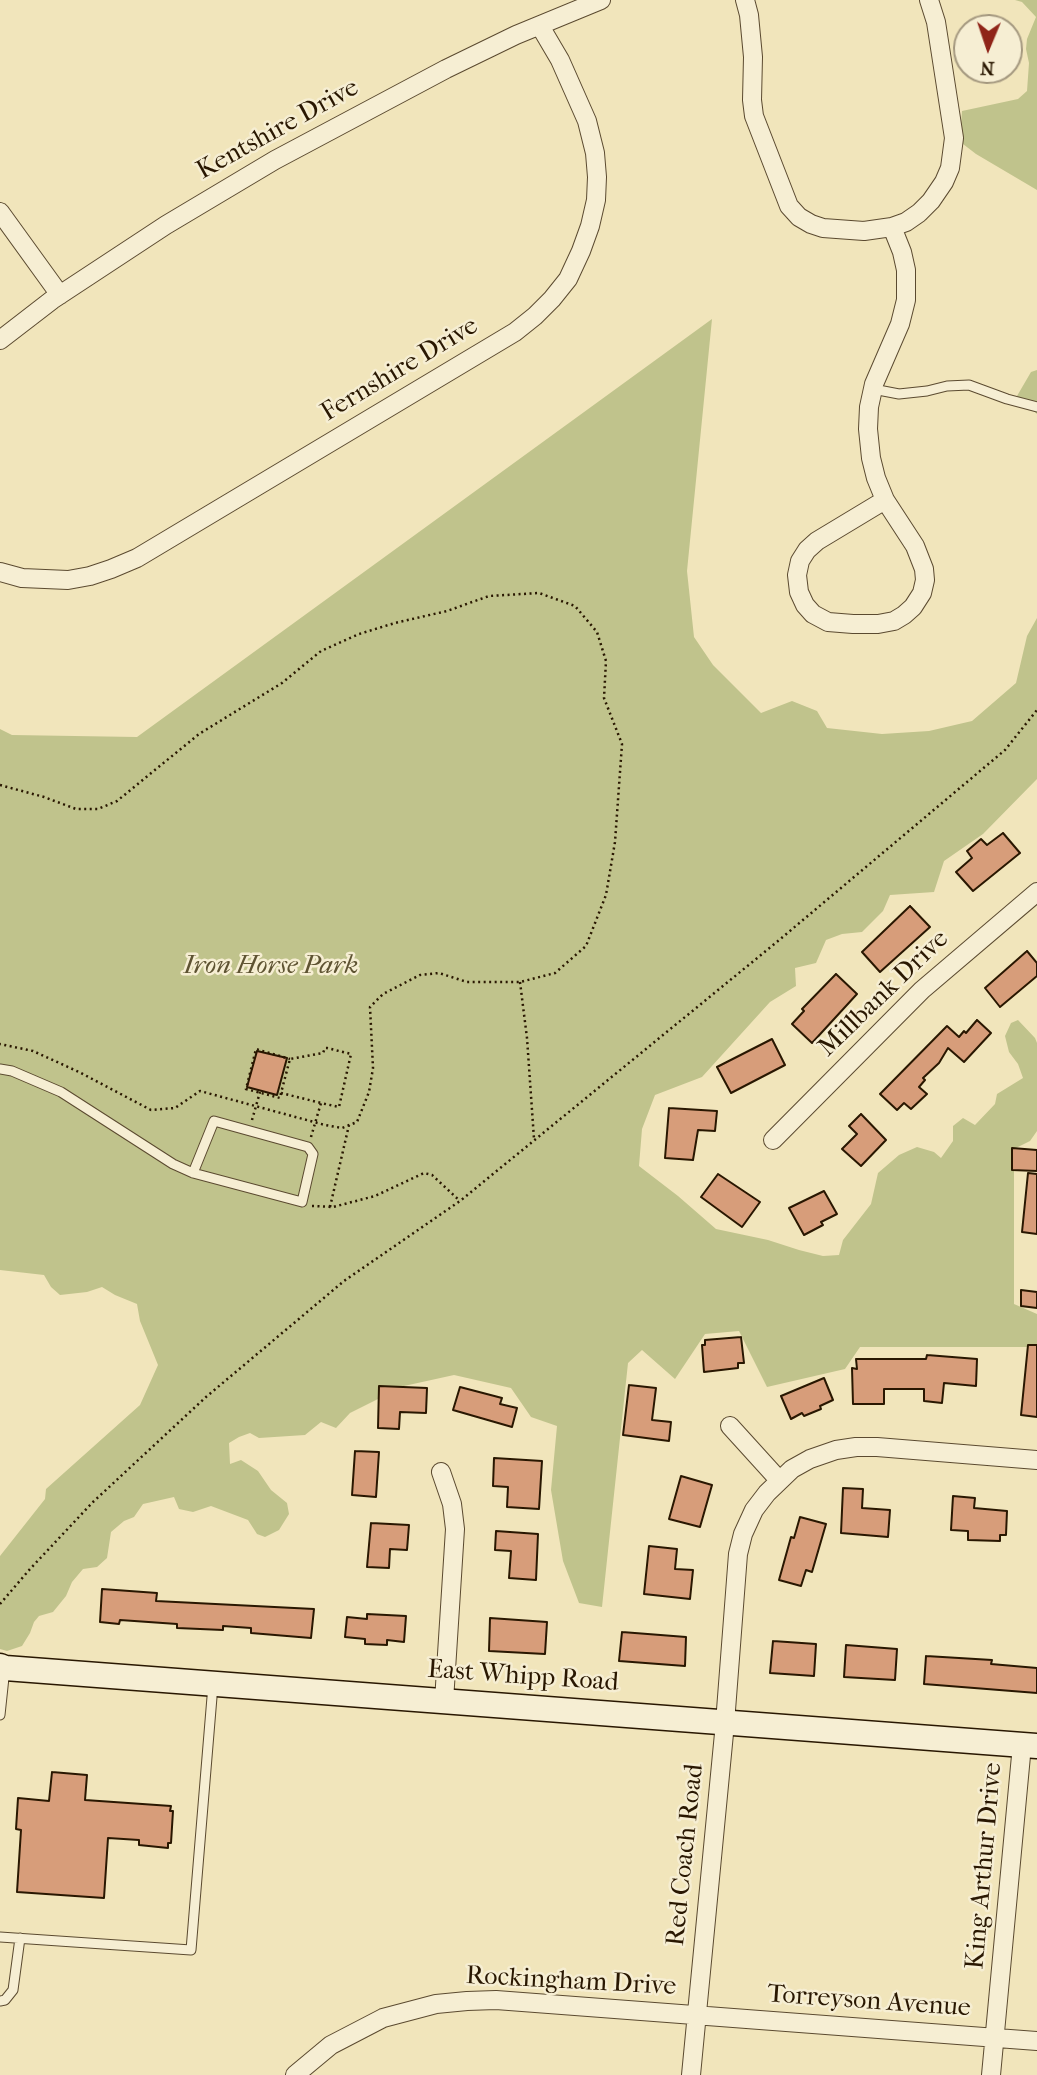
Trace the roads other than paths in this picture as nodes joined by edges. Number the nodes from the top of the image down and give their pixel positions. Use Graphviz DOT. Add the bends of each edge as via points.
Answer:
graph roads {
  1 [pos="601,0"];
  2 [pos="746,0"];
  3 [pos="929,0"];
  4 [pos="540,26"];
  5 [pos="0,212"];
  6 [pos="892,227"];
  7 [pos="60,295"];
  8 [pos="0,340"];
  9 [pos="873,389"];
  10 [pos="1037,407"];
  11 [pos="885,500"];
  12 [pos="0,572"];
  13 [pos="1037,892"];
  14 [pos="0,1069"];
  15 [pos="773,1140"];
  16 [pos="193,1173"];
  17 [pos="730,1426"];
  18 [pos="1037,1460"];
  19 [pos="442,1472"];
  20 [pos="779,1480"];
  21 [pos="2,1668"];
  22 [pos="214,1684"];
  23 [pos="444,1701"];
  24 [pos="0,1715"];
  25 [pos="725,1723"];
  26 [pos="1030,1746"];
  27 [pos="0,1937"];
  28 [pos="20,1938"];
  29 [pos="0,2001"];
  30 [pos="696,2016"];
  31 [pos="995,2038"];
  32 [pos="1037,2041"];
  33 [pos="295,2075"];
  34 [pos="691,2075"];
  35 [pos="991,2075"];
  1 -- 4 [label="street, Kentshire Drive"];
  2 -- 6 [label="street" via="754,116 789,206 799,217 823,228"];
  3 -- 6 [label="street" via="936,22 953,153 944,182 931,201"];
  4 -- 7 [label="street, Kentshire Drive" via="446,69 275,160"];
  4 -- 12 [label="street, Fernshire Drive" via="587,121 597,177 596,200 581,251 552,299 515,332 137,558 68,580"];
  5 -- 7 [label="street"];
  6 -- 9 [label="street" via="906,270 906,300"];
  7 -- 8 [label="street, Kentshire Drive"];
  9 -- 10 [label="lane" via="899,394 969,385"];
  9 -- 11 [label="street" via="870,448"];
  11 -- 11 [label="street" via="915,546 924,569 922,593 913,607 894,621 828,622 813,614 799,592 800,561 817,541"];
  13 -- 15 [label="street, Millbank Drive" via="922,990"];
  14 -- 16 [label="lane" via="61,1092"];
  16 -- 16 [label="lane" via="214,1121 308,1147 313,1154 302,1202"];
  17 -- 20 [label="street"];
  18 -- 20 [label="street, Red Coach Road" via="856,1447 810,1459"];
  19 -- 23 [label="street" via="455,1529"];
  20 -- 25 [label="street, Red Coach Road" via="754,1510 738,1554"];
  21 -- 22 [label="main road, East Whipp Road"];
  21 -- 24 [label="lane"];
  22 -- 23 [label="main road, East Whipp Road"];
  22 -- 28 [label="lane" via="191,1950"];
  23 -- 25 [label="main road, East Whipp Road"];
  25 -- 26 [label="main road, East Whipp Road"];
  25 -- 30 [label="street, Red Coach Road"];
  26 -- 31 [label="street, King Arthur Drive"];
  27 -- 28 [label="lane"];
  28 -- 29 [label="lane" via="13,1990"];
  30 -- 31 [label="street, Torreyson Avenue"];
  30 -- 33 [label="street, Rockingham Drive" via="496,2000 436,2004 358,2029"];
  30 -- 34 [label="street, Red Coach Road"];
  31 -- 32 [label="street, Torreyson Avenue"];
  31 -- 35 [label="street, King Arthur Drive"];
}
